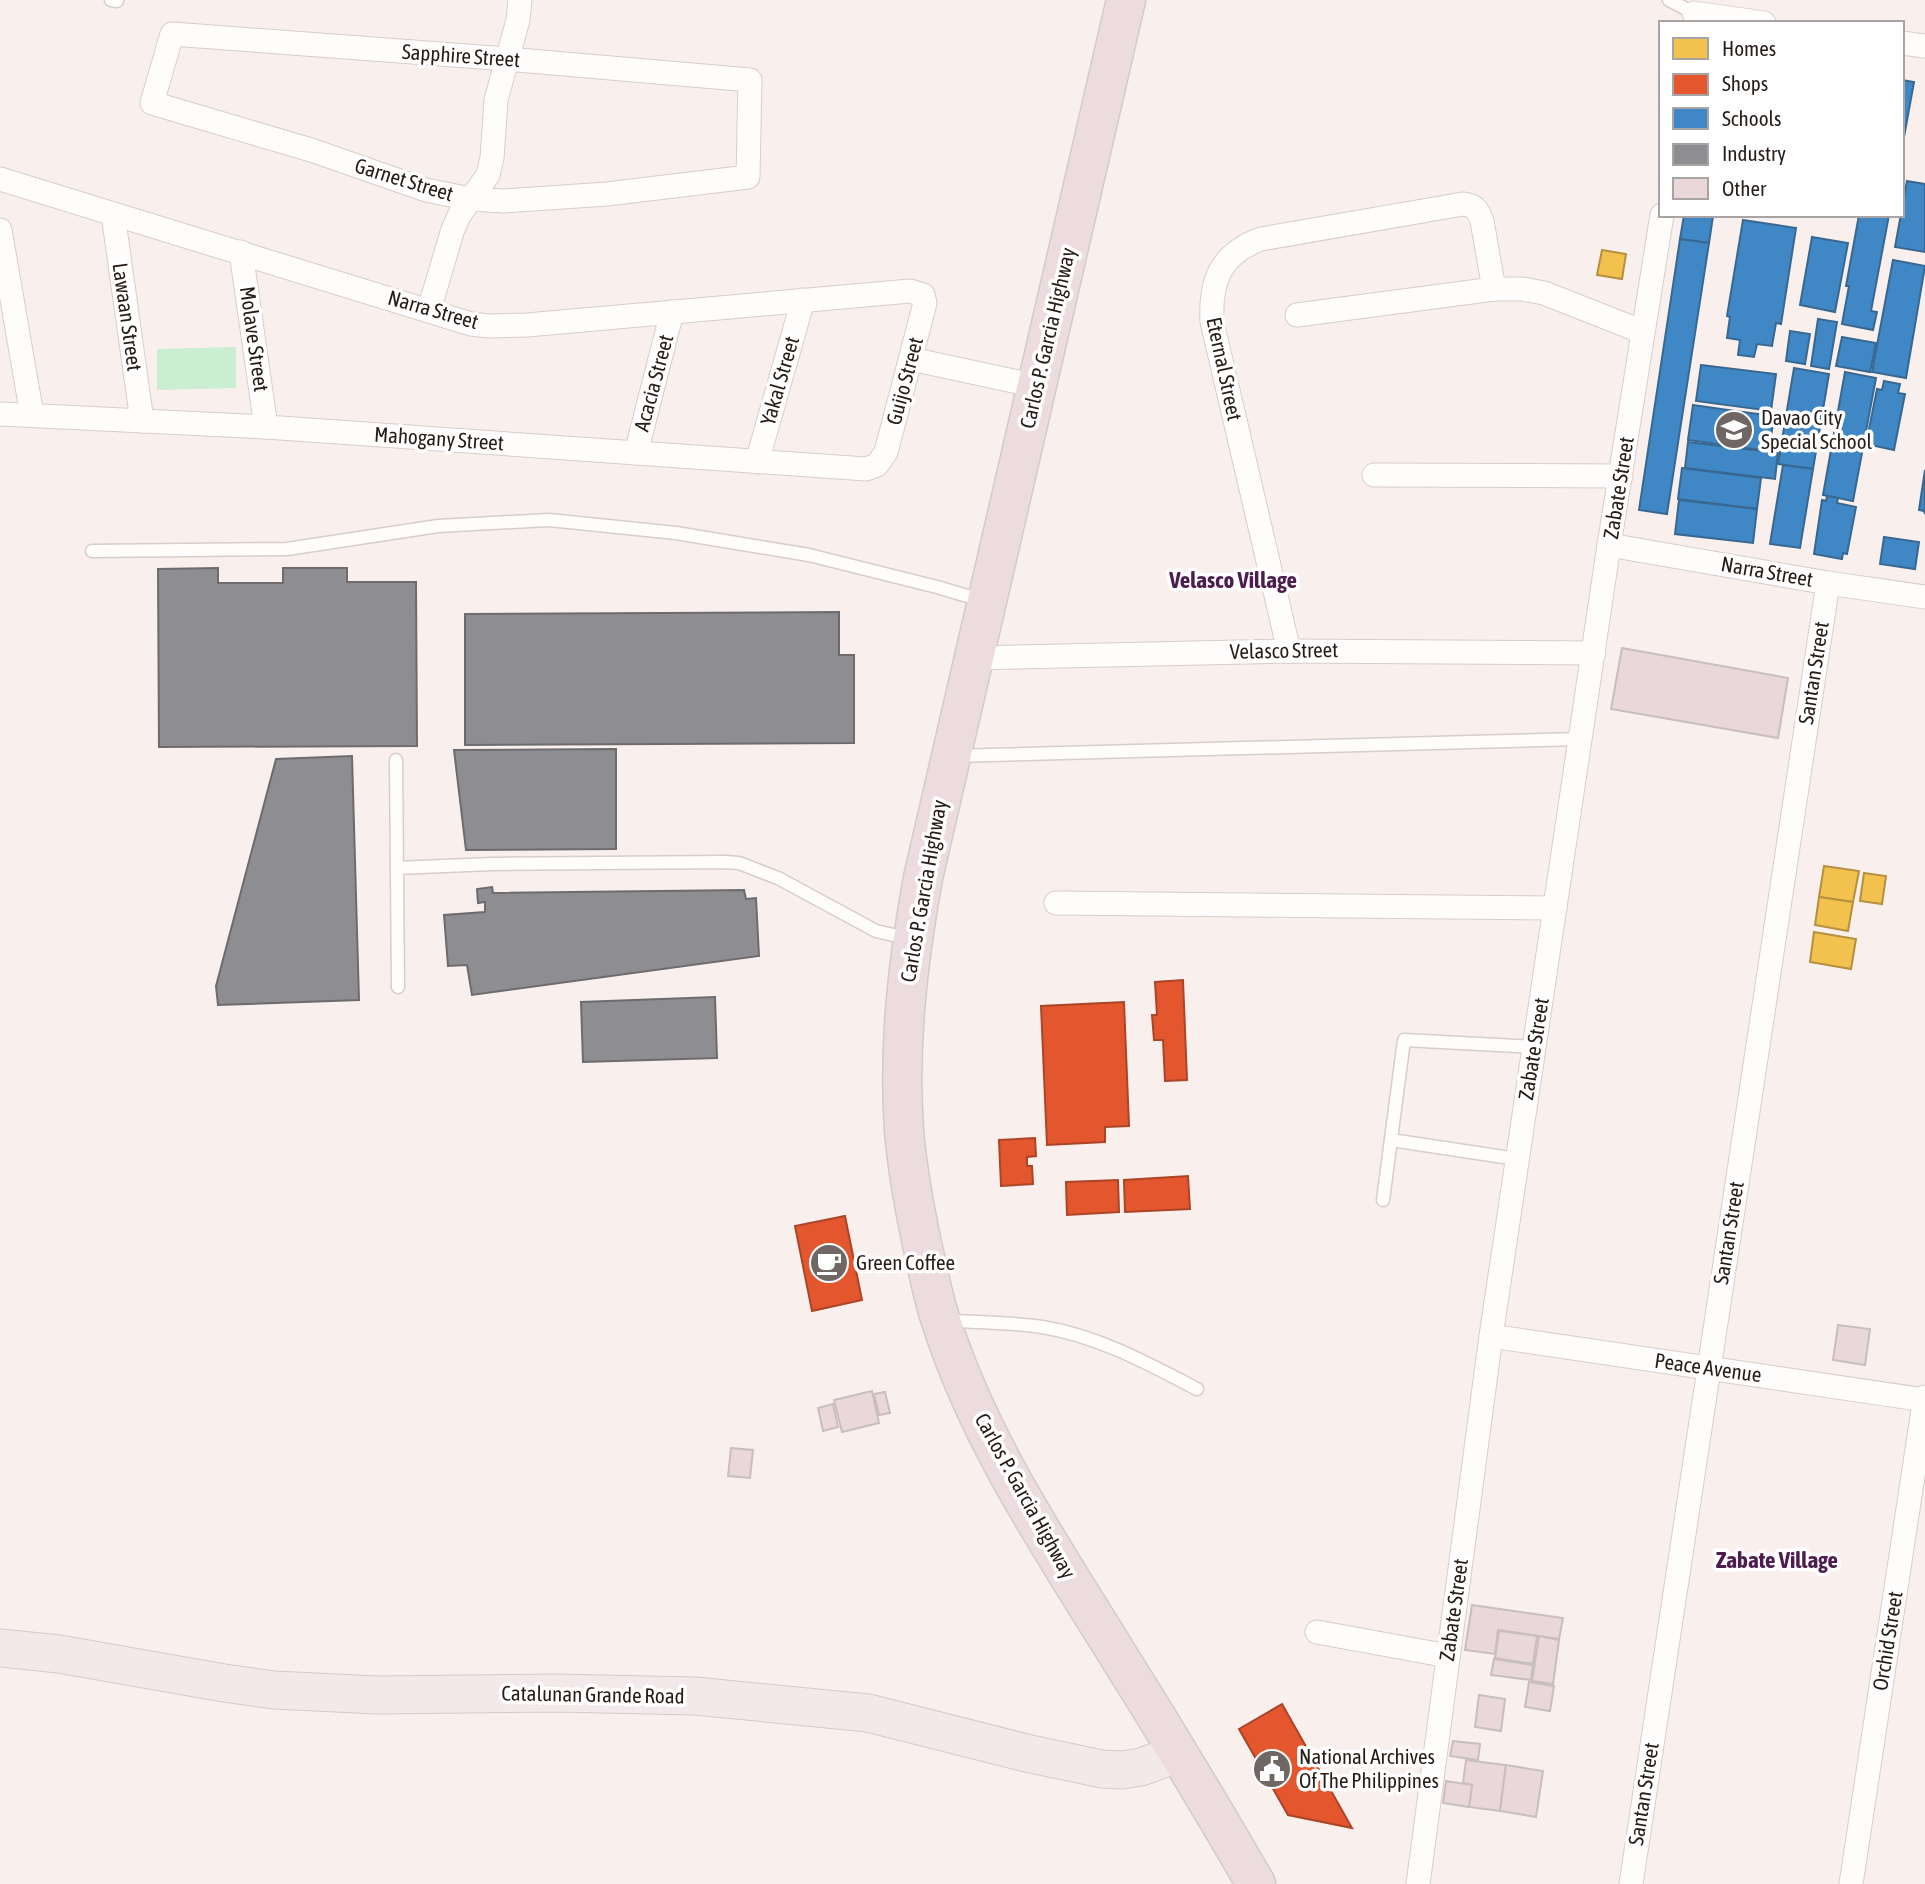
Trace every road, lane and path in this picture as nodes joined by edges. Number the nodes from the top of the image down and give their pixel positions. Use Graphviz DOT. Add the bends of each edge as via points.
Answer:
graph roads {
  1 [pos="520,0"];
  2 [pos="1126,0"];
  3 [pos="1669,0"];
  4 [pos="1694,12"];
  5 [pos="1750,21"];
  6 [pos="1904,43"];
  7 [pos="1925,47"];
  8 [pos="507,59"];
  9 [pos="152,103"];
  10 [pos="748,177"];
  11 [pos="0,179"];
  12 [pos="470,199"];
  13 [pos="113,214"];
  14 [pos="1662,217"];
  15 [pos="0,230"];
  16 [pos="241,252"];
  17 [pos="4,271"];
  18 [pos="1494,289"];
  19 [pos="923,295"];
  20 [pos="803,300"];
  21 [pos="429,310"];
  22 [pos="672,312"];
  23 [pos="1297,315"];
  24 [pos="1643,332"];
  25 [pos="911,359"];
  26 [pos="1037,386"];
  27 [pos="0,414"];
  28 [pos="32,415"];
  29 [pos="142,421"];
  30 [pos="266,427"];
  31 [pos="636,453"];
  32 [pos="757,462"];
  33 [pos="877,464"];
  34 [pos="1374,475"];
  35 [pos="1621,476"];
  36 [pos="1609,545"];
  37 [pos="92,551"];
  38 [pos="1828,583"];
  39 [pos="1925,597"];
  40 [pos="986,602"];
  41 [pos="1289,651"];
  42 [pos="1594,653"];
  43 [pos="974,658"];
  44 [pos="1580,739"];
  45 [pos="951,757"];
  46 [pos="396,760"];
  47 [pos="397,868"];
  48 [pos="1056,904"];
  49 [pos="1555,908"];
  50 [pos="912,939"];
  51 [pos="398,987"];
  52 [pos="1534,1047"];
  53 [pos="1391,1140"];
  54 [pos="1517,1159"];
  55 [pos="1384,1200"];
  56 [pos="941,1320"];
  57 [pos="1490,1336"];
  58 [pos="1709,1368"];
  59 [pos="1197,1389"];
  60 [pos="1925,1399"];
  61 [pos="1317,1632"];
  62 [pos="0,1648"];
  63 [pos="1448,1657"];
  64 [pos="1180,1753"];
  65 [pos="1256,1884"];
  66 [pos="1418,1884"];
  67 [pos="1630,1884"];
  68 [pos="1851,1884"];
  1 -- 8 [label="street"];
  2 -- 26 [label="highway, Carlos P. Garcia Highway"];
  3 -- 4 [label="lane"];
  4 -- 5 [label="street"];
  6 -- 7 [label="street"];
  8 -- 9 [label="street, Sapphire Street" via="172,34"];
  8 -- 10 [label="street, Sapphire Street" via="750,80"];
  8 -- 12 [label="street" via="496,100 488,175"];
  9 -- 12 [label="street, Garnet Street" via="426,190"];
  10 -- 12 [label="street, Garnet Street" via="607,194"];
  11 -- 13 [label="street, Narra Street"];
  12 -- 21 [label="street" via="453,229"];
  13 -- 16 [label="street, Narra Street"];
  13 -- 29 [label="street, Lawaan Street"];
  14 -- 24 [label="street, Zabate Street"];
  15 -- 17 [label="street"];
  16 -- 21 [label="street, Narra Street"];
  16 -- 30 [label="street, Molave Street"];
  17 -- 28 [label="street"];
  18 -- 23 [label="street"];
  18 -- 24 [label="street" via="1544,293"];
  18 -- 41 [label="street, Eternal Street" via="1478,210 1463,204 1261,239 1245,244 1221,270 1214,285 1212,322"];
  19 -- 20 [label="street, Narra Street" via="910,291"];
  19 -- 25 [label="street, Guijo Street"];
  20 -- 22 [label="street, Narra Street"];
  20 -- 32 [label="street, Yakal Street"];
  21 -- 22 [label="street, Narra Street" via="471,324 499,326"];
  22 -- 31 [label="street, Acacia Street"];
  24 -- 35 [label="street, Zabate Street"];
  25 -- 26 [label="street"];
  25 -- 33 [label="street, Guijo Street" via="886,452"];
  26 -- 40 [label="highway, Carlos P. Garcia Highway"];
  27 -- 28 [label="street, Mahogany Street"];
  28 -- 29 [label="street, Mahogany Street"];
  29 -- 30 [label="street, Mahogany Street"];
  30 -- 31 [label="street, Mahogany Street"];
  31 -- 32 [label="street, Mahogany Street"];
  32 -- 33 [label="street, Mahogany Street" via="858,469"];
  34 -- 35 [label="street"];
  35 -- 36 [label="street, Zabate Street"];
  36 -- 38 [label="street, Narra Street"];
  36 -- 42 [label="street, Zabate Street"];
  37 -- 40 [label="lane" via="287,549 438,526 549,520 676,533 808,555"];
  38 -- 39 [label="street, Narra Street"];
  38 -- 58 [label="street, Santan Street"];
  40 -- 43 [label="highway, Carlos P. Garcia Highway"];
  41 -- 42 [label="street, Velasco Street"];
  41 -- 43 [label="street, Velasco Street"];
  42 -- 44 [label="street, Zabate Street"];
  43 -- 45 [label="highway, Carlos P. Garcia Highway"];
  44 -- 45 [label="lane"];
  44 -- 49 [label="street, Zabate Street"];
  45 -- 50 [label="highway, Carlos P. Garcia Highway"];
  46 -- 47 [label="lane"];
  47 -- 50 [label="lane" via="739,863 778,878 876,931"];
  47 -- 51 [label="lane"];
  48 -- 49 [label="street"];
  49 -- 52 [label="street, Zabate Street"];
  50 -- 56 [label="highway, Carlos P. Garcia Highway" via="903,1067 904,1129 912,1196"];
  52 -- 53 [label="lane" via="1404,1040"];
  52 -- 54 [label="street, Zabate Street"];
  53 -- 54 [label="lane"];
  53 -- 55 [label="lane"];
  54 -- 57 [label="street, Zabate Street"];
  56 -- 59 [label="lane" via="1042,1327 1096,1341"];
  56 -- 64 [label="highway, Carlos P. Garcia Highway" via="958,1369 1010,1478"];
  57 -- 58 [label="street, Peace Avenue"];
  57 -- 63 [label="street, Zabate Street"];
  58 -- 60 [label="street, Peace Avenue"];
  58 -- 67 [label="street, Santan Street"];
  60 -- 68 [label="street, Orchid Street"];
  61 -- 63 [label="street"];
  62 -- 64 [label="main road, Catalunan Grande Road" via="274,1689 377,1695 695,1696 868,1713 1102,1769 1141,1767"];
  63 -- 66 [label="street, Zabate Street"];
  64 -- 65 [label="highway, Carlos P. Garcia Highway"];
}
